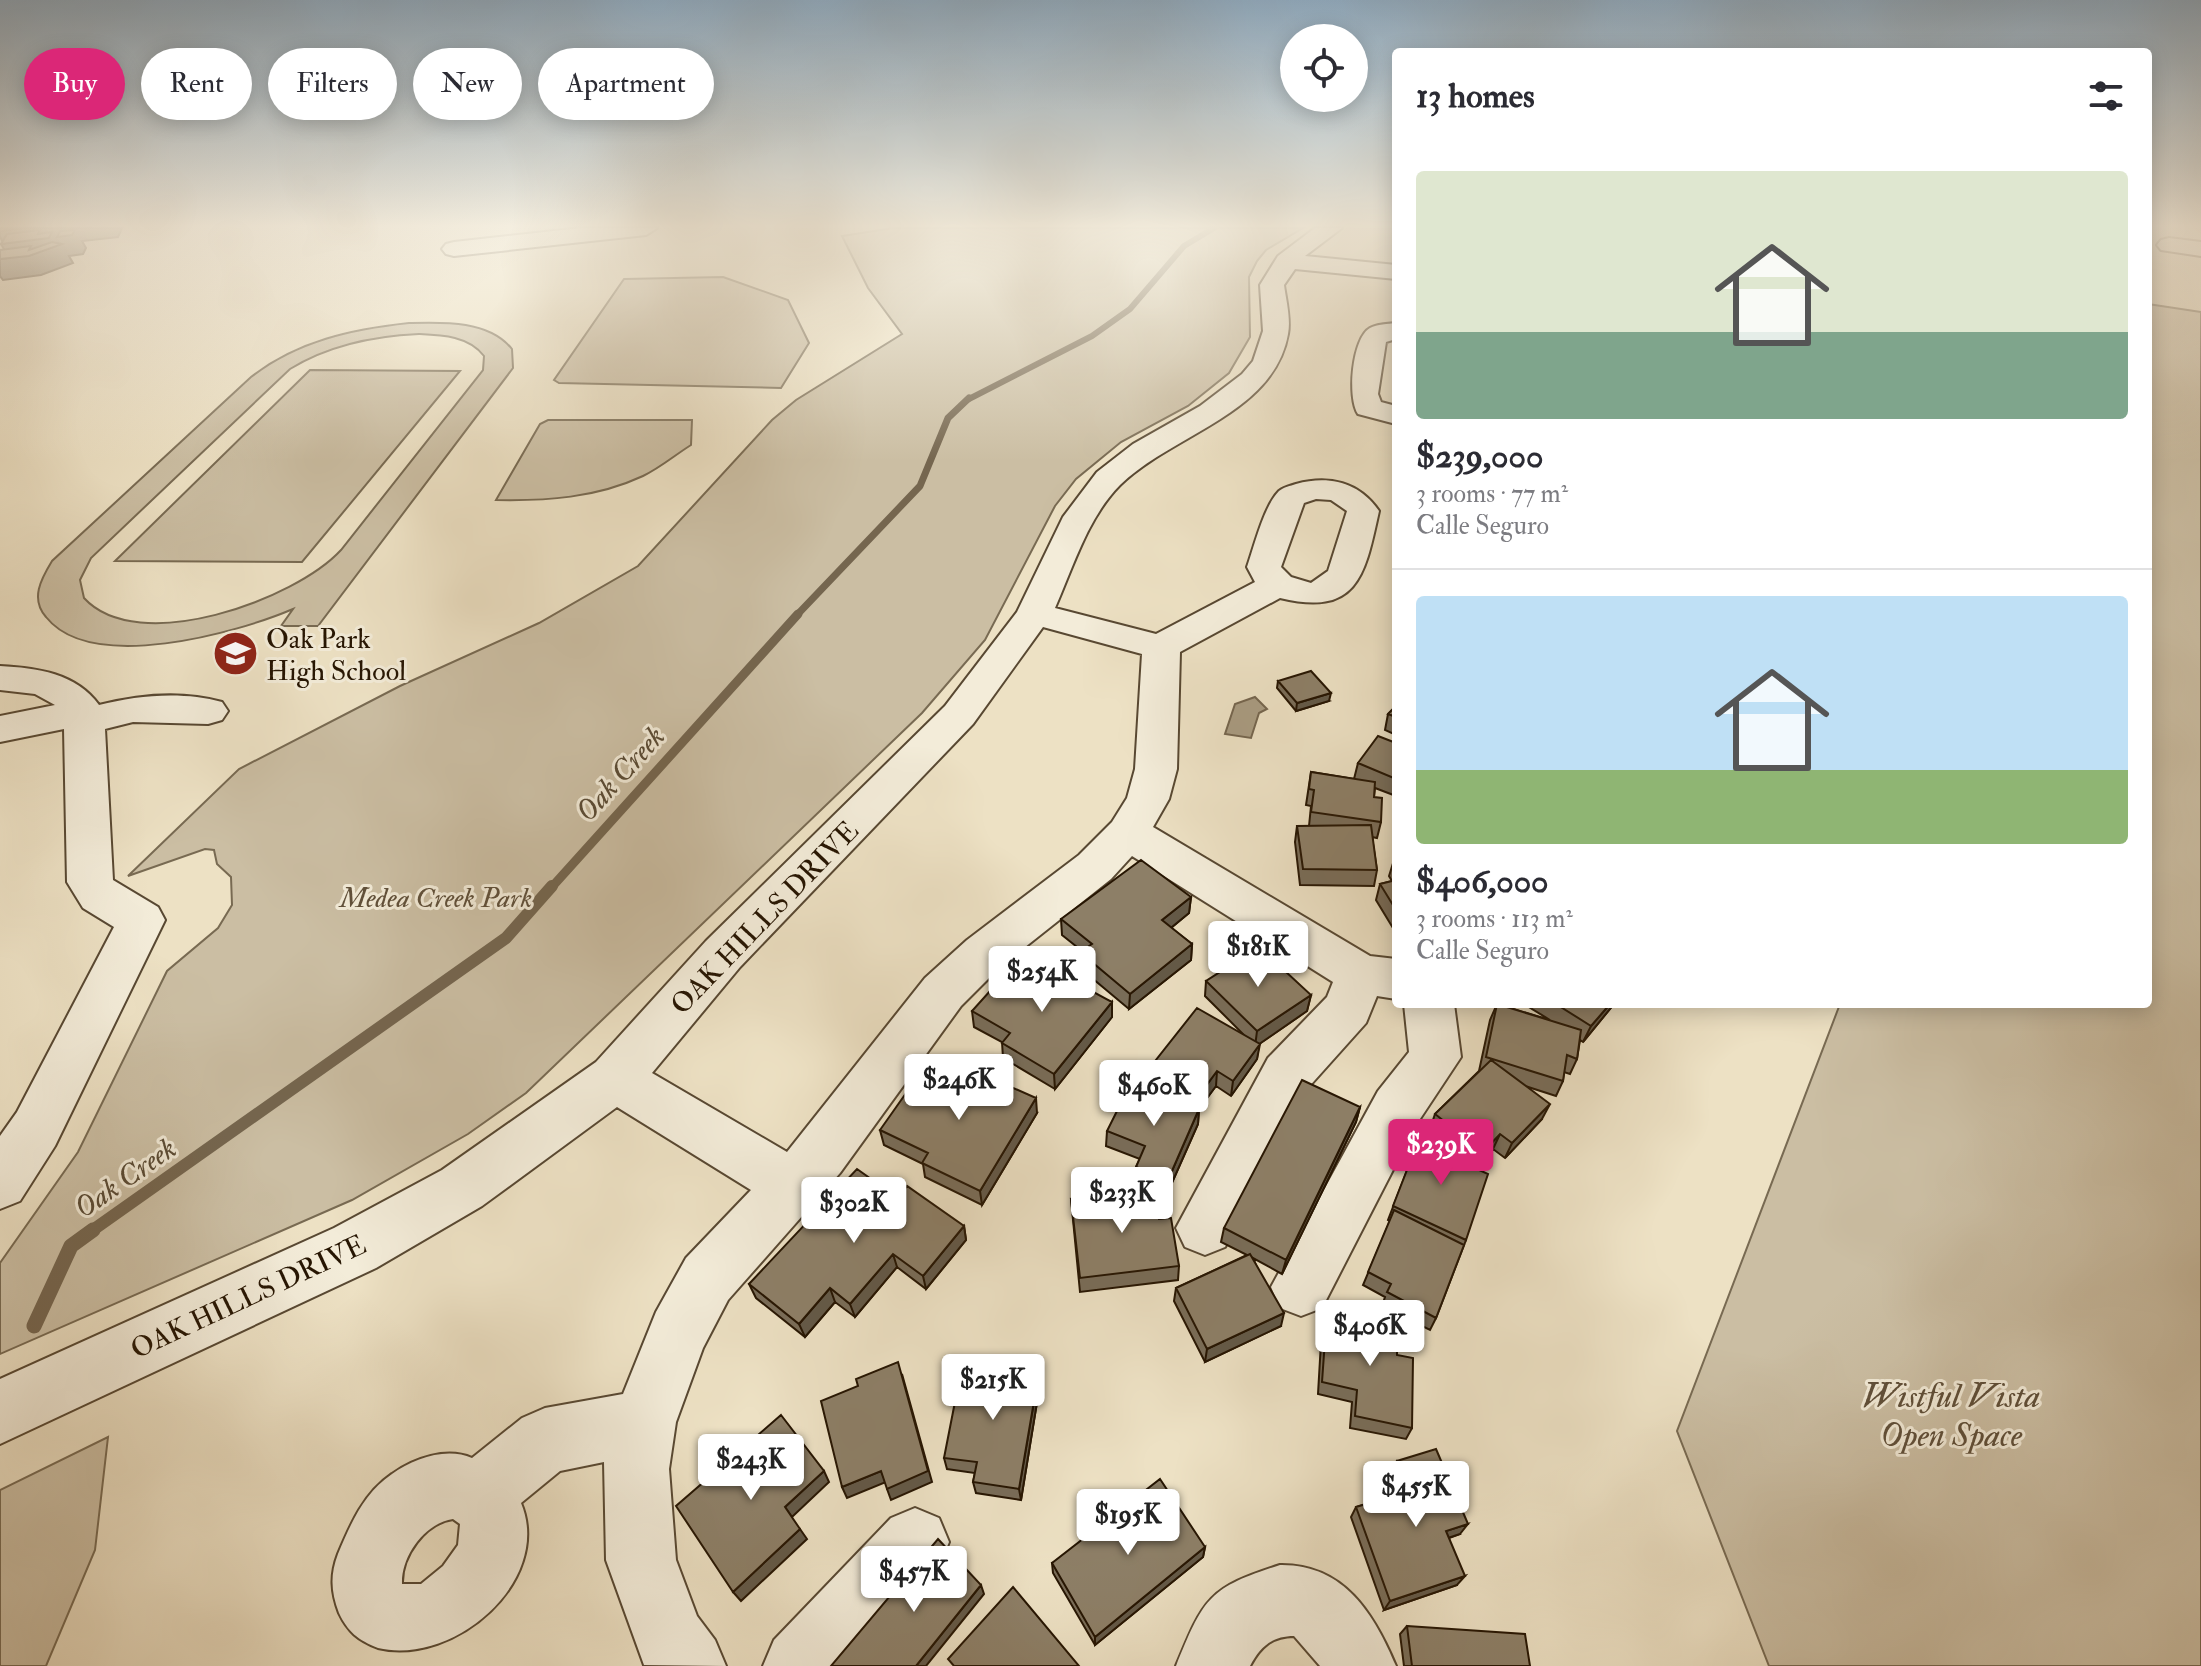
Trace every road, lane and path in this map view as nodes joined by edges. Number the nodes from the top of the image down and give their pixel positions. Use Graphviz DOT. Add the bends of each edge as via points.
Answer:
graph roads {
  1 [pos="1274,306"];
  2 [pos="1392,332"];
  3 [pos="1392,414"];
  4 [pos="1277,585"];
  5 [pos="1034,614"];
  6 [pos="1161,647"];
  7 [pos="0,678"];
  8 [pos="208,711"];
  9 [pos="85,716"];
  10 [pos="0,729"];
  11 [pos="1128,833"];
  12 [pos="1378,976"];
  13 [pos="1429,1008"];
  14 [pos="615,1078"];
  15 [pos="0,1183"];
  16 [pos="794,1186"];
  17 [pos="1205,1228"];
  18 [pos="1301,1287"];
  19 [pos="0,1412"];
  20 [pos="644,1422"];
  21 [pos="480,1494"];
  22 [pos="915,1542"];
  23 [pos="689,1666"];
  24 [pos="800,1666"];
  25 [pos="1213,1666"];
  26 [pos="1359,1666"];
  1 -- 5 [label="street, OAK HILLS DRIVE" via="1276,331 1266,363 1235,395 1144,450 1108,479 1079,517"];
  2 -- 3 [label="street" via="1373,339 1364,394 1368,408"];
  4 -- 6 [label="street"];
  5 -- 6 [label="street"];
  5 -- 14 [label="street, OAK HILLS DRIVE" via="959,715 723,954"];
  6 -- 11 [label="street" via="1156,769 1148,799"];
  7 -- 9 [label="street" via="63,689 76,698"];
  8 -- 9 [label="street" via="133,709"];
  9 -- 10 [label="street"];
  9 -- 15 [label="street" via="90,882 99,896 141,920 36,1129"];
  11 -- 12 [label="street"];
  11 -- 16 [label="street" via="1095,867 984,953 943,992"];
  12 -- 17 [label="street" via="1287,1074"];
  13 -- 18 [label="street" via="1435,1057 1397,1108"];
  14 -- 16 [label="street"];
  14 -- 19 [label="street, OAK HILLS DRIVE" via="462,1188 355,1248"];
  16 -- 20 [label="street" via="707,1279 678,1334"];
  20 -- 21 [label="street" via="545,1441"];
  20 -- 23 [label="street" via="636,1469 641,1560 670,1639"];
  22 -- 24 [label="street"];
  25 -- 26 [label="street" via="1232,1627 1279,1598 1309,1604 1340,1627"];
}
